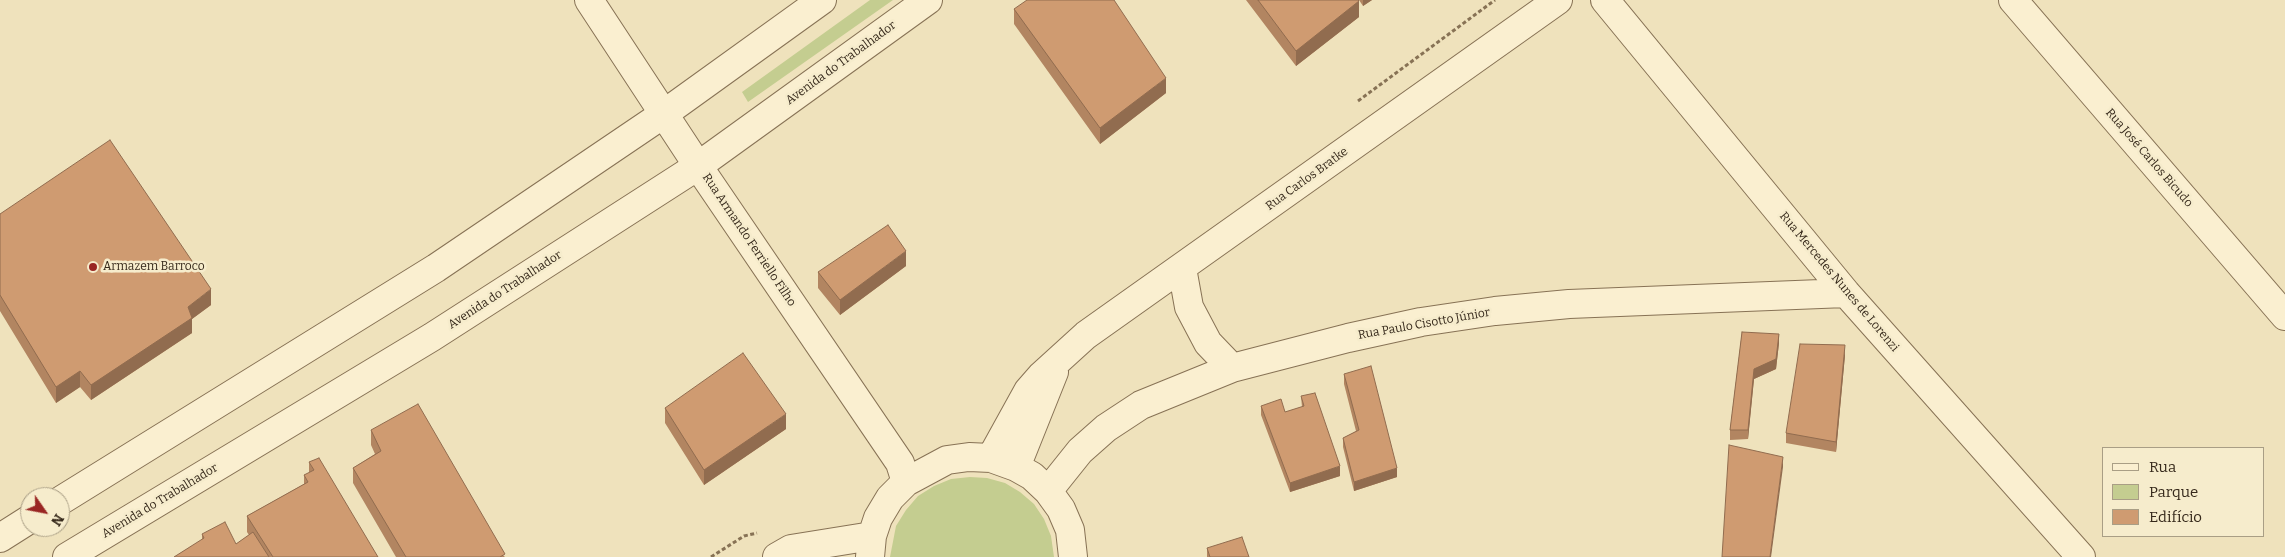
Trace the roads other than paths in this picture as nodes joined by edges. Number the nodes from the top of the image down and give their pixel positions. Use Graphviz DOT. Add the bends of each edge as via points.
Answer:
graph roads {
  1 [pos="589,0"];
  2 [pos="822,0"];
  3 [pos="928,0"];
  4 [pos="1558,0"];
  5 [pos="1605,0"];
  6 [pos="2013,0"];
  7 [pos="665,113"];
  8 [pos="698,166"];
  9 [pos="1182,268"];
  10 [pos="1846,293"];
  11 [pos="2285,316"];
  12 [pos="1058,361"];
  13 [pos="1232,368"];
  14 [pos="991,458"];
  15 [pos="1016,467"];
  16 [pos="906,482"];
  17 [pos="1048,491"];
  18 [pos="70,494"];
  19 [pos="20,525"];
  20 [pos="0,538"];
  21 [pos="871,546"];
  22 [pos="67,557"];
  23 [pos="777,557"];
  24 [pos="1073,557"];
  25 [pos="2081,557"];
  1 -- 7 [label="street, Rua Armando Ferriello Filho"];
  2 -- 7 [label="street"];
  3 -- 8 [label="street, Avenida do Trabalhador"];
  4 -- 9 [label="street, Rua Carlos Bratke"];
  5 -- 10 [label="street, Rua Mercedes Nunes de Lorenzi"];
  6 -- 11 [label="street, Rua José Carlos Bicudo"];
  7 -- 8 [label="street, Rua Armando Ferriello Filho"];
  7 -- 18 [label="street" via="436,268"];
  8 -- 16 [label="street, Rua Armando Ferriello Filho" via="900,463"];
  8 -- 22 [label="street, Avenida do Trabalhador" via="432,337"];
  9 -- 12 [label="street, Rua Carlos Bratke" via="1086,336"];
  9 -- 13 [label="street" via="1189,307 1208,343"];
  10 -- 13 [label="street, Rua Paulo Cisotto Júnior" via="1570,304 1495,311 1421,322"];
  10 -- 25 [label="street, Rua Mercedes Nunes de Lorenzi"];
  12 -- 14 [label="street, Rua Carlos Bratke" via="1028,391"];
  12 -- 15 [label="street, Rua Carlos Bratke"];
  13 -- 17 [label="street, Rua Paulo Cisotto Júnior" via="1141,405 1106,428 1080,451"];
  14 -- 15 [label="street"];
  14 -- 16 [label="street" via="947,460"];
  15 -- 17 [label="street"];
  16 -- 21 [label="street" via="890,498 878,518"];
  17 -- 24 [label="street" via="1070,530"];
  19 -- 20 [label="street"];
  21 -- 23 [label="street" via="791,549"];
}
